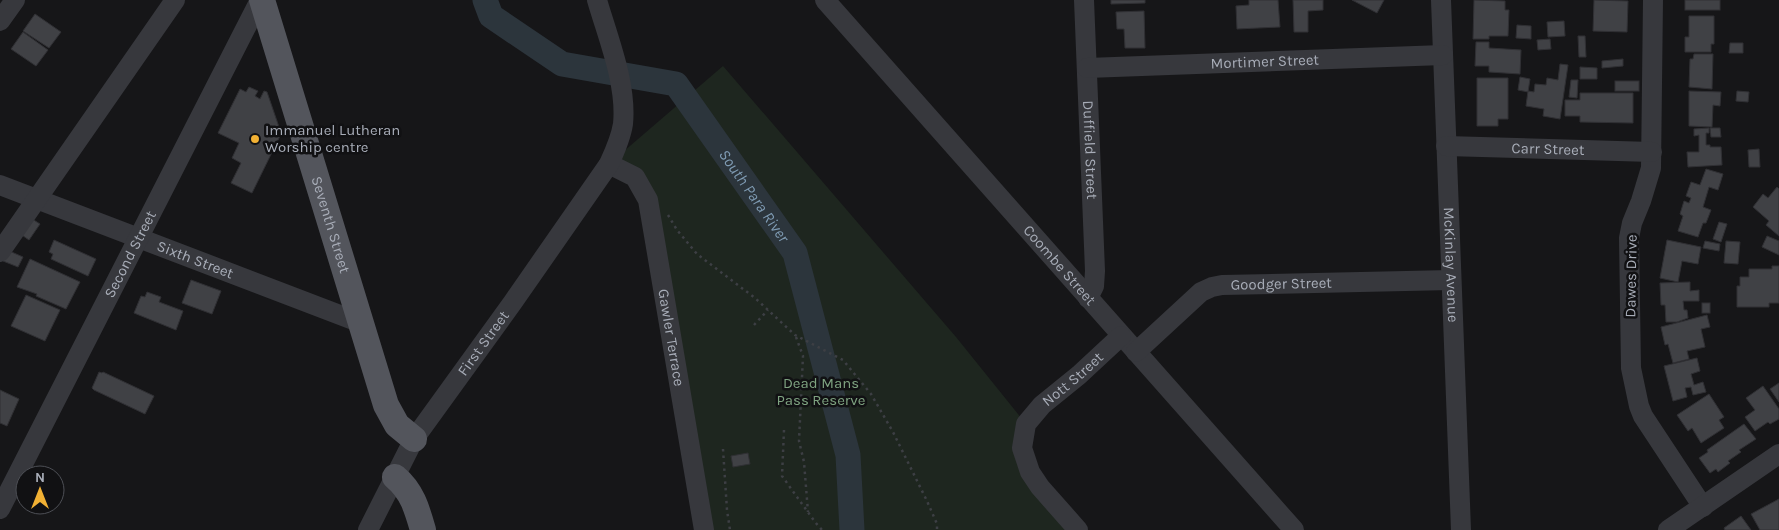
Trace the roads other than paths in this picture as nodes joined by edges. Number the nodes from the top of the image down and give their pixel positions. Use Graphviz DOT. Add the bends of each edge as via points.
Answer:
graph roads {
  1 [pos="15,0"];
  2 [pos="175,0"];
  3 [pos="261,0"];
  4 [pos="597,0"];
  5 [pos="825,0"];
  6 [pos="1084,0"];
  7 [pos="1441,0"];
  8 [pos="1653,0"];
  9 [pos="0,21"];
  10 [pos="1443,55"];
  11 [pos="1087,68"];
  12 [pos="1446,146"];
  13 [pos="1652,152"];
  14 [pos="609,164"];
  15 [pos="0,185"];
  16 [pos="37,199"];
  17 [pos="139,237"];
  18 [pos="0,252"];
  19 [pos="1451,280"];
  20 [pos="1088,298"];
  21 [pos="361,324"];
  22 [pos="1121,336"];
  23 [pos="1136,352"];
  24 [pos="414,439"];
  25 [pos="1779,454"];
  26 [pos="395,477"];
  27 [pos="1703,507"];
  28 [pos="0,509"];
  29 [pos="368,530"];
  30 [pos="423,530"];
  31 [pos="704,530"];
  32 [pos="1078,530"];
  33 [pos="1294,530"];
  34 [pos="1461,530"];
  35 [pos="1668,530"];
  1 -- 9 [label="street"];
  2 -- 16 [label="street"];
  3 -- 17 [label="street, Second Street"];
  3 -- 21 [label="main road, Seventh Street"];
  4 -- 14 [label="street, First Street" via="624,104 623,126"];
  5 -- 20 [label="street, Coombe Street"];
  6 -- 11 [label="street, Duffield Street"];
  7 -- 10 [label="street, McKinlay Avenue"];
  8 -- 13 [label="street, Dawes Drive"];
  10 -- 11 [label="street, Mortimer Street"];
  10 -- 12 [label="street, McKinlay Avenue"];
  11 -- 20 [label="street, Duffield Street" via="1095,271 1094,286"];
  12 -- 13 [label="street, Carr Street"];
  12 -- 19 [label="street, McKinlay Avenue"];
  13 -- 27 [label="street, Dawes Drive" via="1648,182 1629,238 1632,377 1644,416"];
  14 -- 24 [label="street, First Street"];
  14 -- 31 [label="street, Gawler Terrace" via="635,177 648,200"];
  15 -- 16 [label="street, Sixth Street"];
  16 -- 17 [label="street, Sixth Street"];
  16 -- 18 [label="street"];
  17 -- 21 [label="street, Sixth Street"];
  17 -- 28 [label="street, Second Street"];
  19 -- 23 [label="street, Goodger Street" via="1212,287 1201,292"];
  19 -- 34 [label="street, McKinlay Avenue"];
  20 -- 22 [label="street, Coombe Street"];
  21 -- 24 [label="main road, Seventh Street" via="386,405 396,425"];
  22 -- 23 [label="street, Coombe Street"];
  22 -- 32 [label="street, Nott Street" via="1042,405 1026,424 1022,448 1030,472"];
  23 -- 33 [label="street, Coombe Street"];
  24 -- 26 [label="street, First Street"];
  25 -- 27 [label="street"];
  26 -- 29 [label="street, First Street"];
  26 -- 30 [label="main road" via="405,486 415,504"];
  27 -- 35 [label="street"];
}
